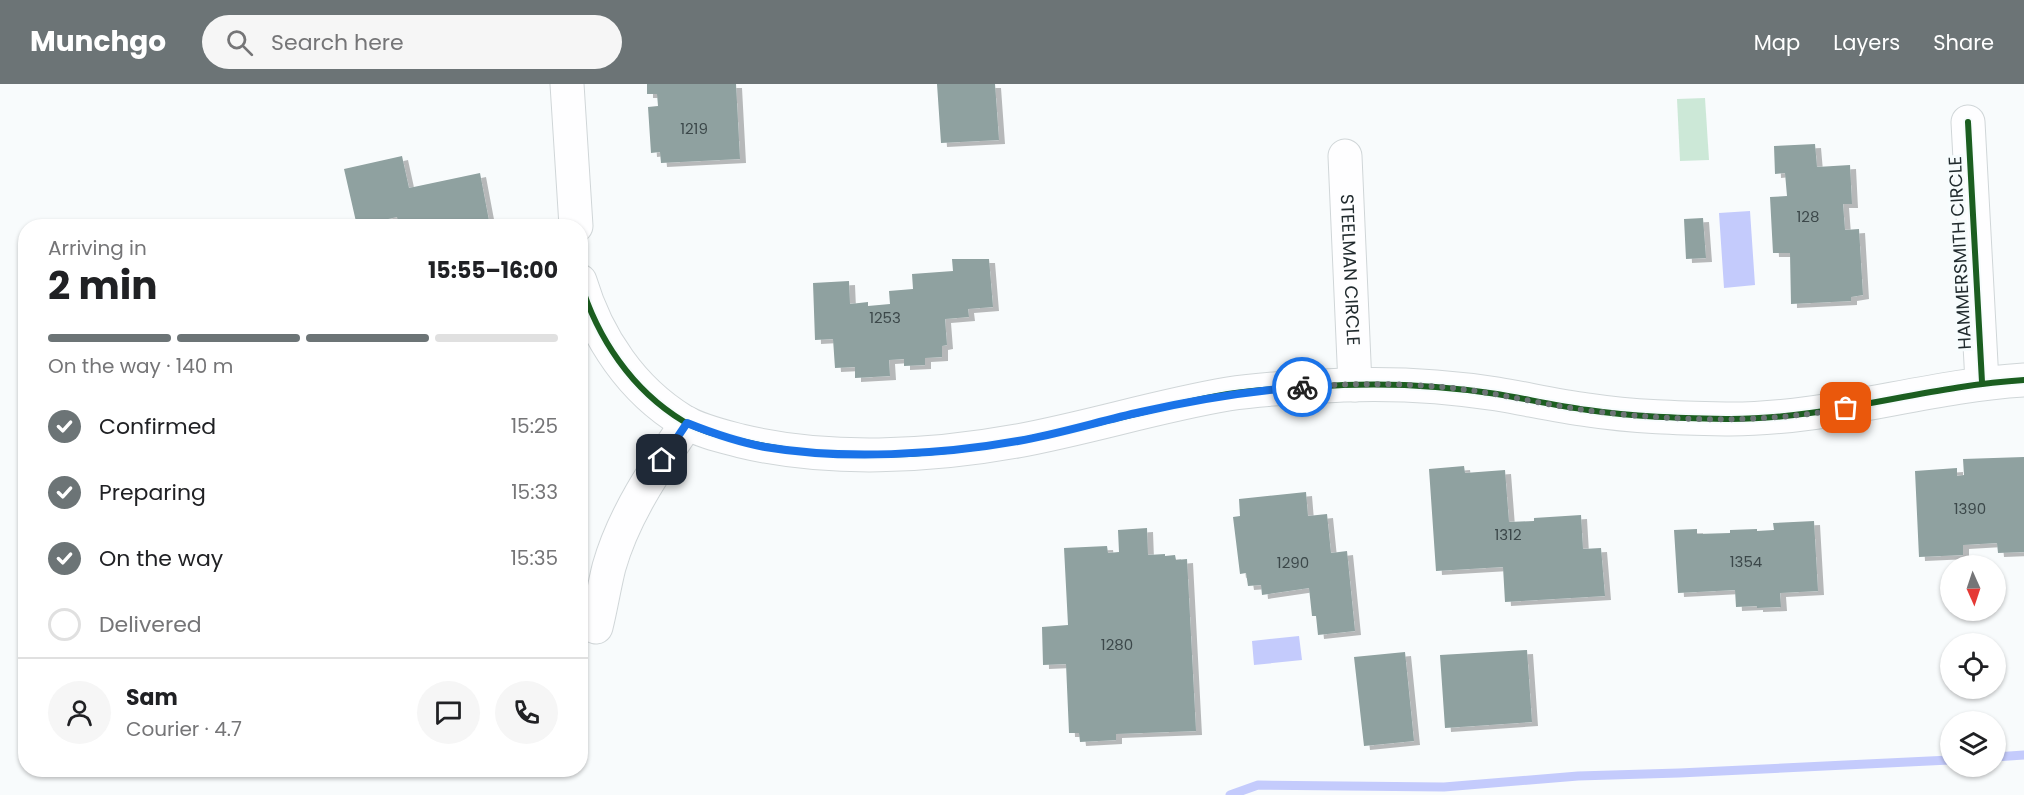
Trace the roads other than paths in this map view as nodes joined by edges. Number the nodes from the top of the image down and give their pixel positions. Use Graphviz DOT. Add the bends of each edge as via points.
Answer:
graph roads {
  1 [pos="567,84"];
  2 [pos="1968,122"];
  3 [pos="1345,156"];
  4 [pos="576,219"];
  5 [pos="588,301"];
  6 [pos="2024,380"];
  7 [pos="1982,382"];
  8 [pos="1355,385"];
  9 [pos="687,423"];
  10 [pos="596,627"];
  1 -- 4 [label="street"];
  2 -- 7 [label="street, HAMMERSMITH CIRCLE"];
  3 -- 8 [label="street, STEELMAN CIRCLE"];
  5 -- 9 [label="street" via="604,339 620,363 662,406"];
  6 -- 7 [label="street"];
  7 -- 8 [label="street" via="1824,412 1734,419 1590,411 1453,388"];
  8 -- 9 [label="street" via="1228,394 1018,441 935,452 850,453 775,448 724,437"];
  9 -- 10 [label="street" via="623,530"];
}
